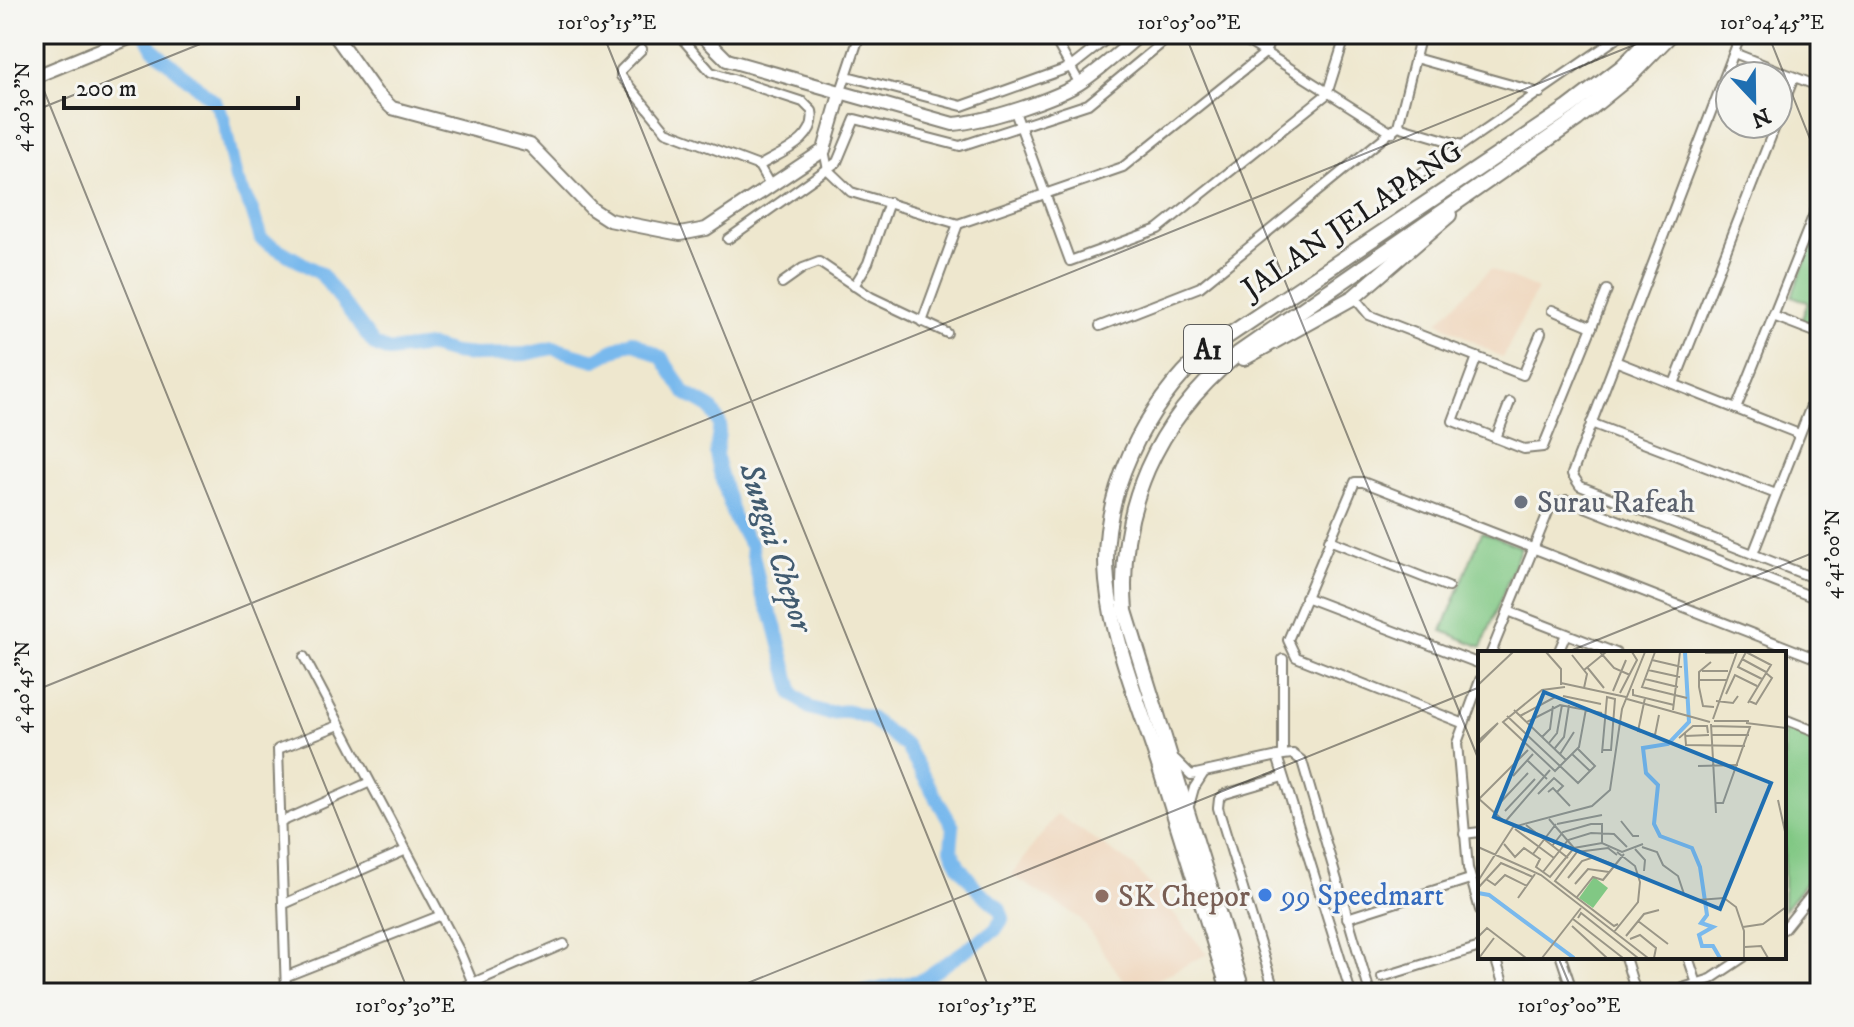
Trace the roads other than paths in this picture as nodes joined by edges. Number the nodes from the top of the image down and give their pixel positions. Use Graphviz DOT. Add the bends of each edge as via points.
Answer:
graph roads {
  1 [pos="334,34"];
  2 [pos="678,34"];
  3 [pos="701,34"];
  4 [pos="860,34"];
  5 [pos="1052,34"];
  6 [pos="1113,34"];
  7 [pos="1141,34"];
  8 [pos="1173,34"];
  9 [pos="1236,34"];
  10 [pos="1272,34"];
  11 [pos="1346,34"];
  12 [pos="1421,34"];
  13 [pos="1594,34"];
  14 [pos="1623,34"];
  15 [pos="1655,34"];
  16 [pos="1671,34"];
  17 [pos="1741,34"];
  18 [pos="135,37"];
  19 [pos="1615,40"];
  20 [pos="642,49"];
  21 [pos="1265,53"];
  22 [pos="1734,53"];
  23 [pos="1415,58"];
  24 [pos="1752,60"];
  25 [pos="1071,67"];
  26 [pos="847,76"];
  27 [pos="34,77"];
  28 [pos="1794,77"];
  29 [pos="1080,84"];
  30 [pos="1820,87"];
  31 [pos="841,91"];
  32 [pos="1540,93"];
  33 [pos="1327,94"];
  34 [pos="1014,109"];
  35 [pos="1021,128"];
  36 [pos="1395,130"];
  37 [pos="1770,140"];
  38 [pos="1462,145"];
  39 [pos="824,150"];
  40 [pos="759,166"];
  41 [pos="828,170"];
  42 [pos="771,187"];
  43 [pos="1476,189"];
  44 [pos="1045,194"];
  45 [pos="1390,195"];
  46 [pos="1820,199"];
  47 [pos="889,202"];
  48 [pos="958,224"];
  49 [pos="1815,226"];
  50 [pos="728,239"];
  51 [pos="782,283"];
  52 [pos="854,286"];
  53 [pos="1607,290"];
  54 [pos="1354,297"];
  55 [pos="1552,310"];
  56 [pos="1773,316"];
  57 [pos="922,322"];
  58 [pos="1100,326"];
  59 [pos="1592,327"];
  60 [pos="947,333"];
  61 [pos="1541,333"];
  62 [pos="1820,334"];
  63 [pos="1477,357"];
  64 [pos="1615,361"];
  65 [pos="1820,383"];
  66 [pos="1674,384"];
  67 [pos="1200,387"];
  68 [pos="1510,402"];
  69 [pos="1736,409"];
  70 [pos="1591,423"];
  71 [pos="1799,434"];
  72 [pos="1496,438"];
  73 [pos="1776,494"];
  74 [pos="1329,540"];
  75 [pos="1534,549"];
  76 [pos="1753,554"];
  77 [pos="1818,574"];
  78 [pos="1448,587"];
  79 [pos="1305,597"];
  80 [pos="1820,600"];
  81 [pos="1508,611"];
  82 [pos="1566,634"];
  83 [pos="1492,651"];
  84 [pos="1559,651"];
  85 [pos="1611,651"];
  86 [pos="304,657"];
  87 [pos="1283,659"];
  88 [pos="1820,660"];
  89 [pos="1478,663"];
  90 [pos="1478,685"];
  91 [pos="1786,720"];
  92 [pos="1462,723"];
  93 [pos="337,726"];
  94 [pos="1820,733"];
  95 [pos="1164,743"];
  96 [pos="1280,755"];
  97 [pos="1203,774"];
  98 [pos="1283,777"];
  99 [pos="368,783"];
  100 [pos="1190,819"];
  101 [pos="281,822"];
  102 [pos="1478,832"];
  103 [pos="1464,834"];
  104 [pos="404,851"];
  105 [pos="1470,879"];
  106 [pos="1820,884"];
  107 [pos="284,904"];
  108 [pos="1478,904"];
  109 [pos="439,916"];
  110 [pos="1347,918"];
  111 [pos="1786,926"];
  112 [pos="564,944"];
  113 [pos="1478,948"];
  114 [pos="1361,959"];
  115 [pos="1496,959"];
  116 [pos="1562,959"];
  117 [pos="1626,959"];
  118 [pos="1689,959"];
  119 [pos="1741,959"];
  120 [pos="1341,965"];
  121 [pos="287,976"];
  122 [pos="1382,977"];
  123 [pos="473,983"];
  124 [pos="1697,984"];
  125 [pos="1820,989"];
  126 [pos="286,993"];
  127 [pos="449,993"];
  128 [pos="477,993"];
  129 [pos="1230,993"];
  130 [pos="1243,993"];
  131 [pos="1275,993"];
  132 [pos="1351,993"];
  133 [pos="1370,993"];
  134 [pos="1506,993"];
  135 [pos="1573,993"];
  136 [pos="1636,993"];
  137 [pos="1667,993"];
  138 [pos="1813,993"];
  1 -- 42 [label="street" via="392,108 530,145 592,209 631,228 697,233"];
  2 -- 40 [label="street" via="711,72 803,102 812,111 806,136"];
  3 -- 31 [label="street" via="727,60"];
  4 -- 26 [label="street"];
  5 -- 25 [label="street"];
  6 -- 25 [label="street"];
  7 -- 29 [label="street"];
  8 -- 35 [label="street" via="1088,104"];
  9 -- 21 [label="street"];
  10 -- 21 [label="street"];
  11 -- 33 [label="street"];
  12 -- 23 [label="street"];
  13 -- 19 [label="street"];
  14 -- 19 [label="street"];
  15 -- 129 [label="main road, JALAN JELAPANG / A1" via="1568,108 1214,344 1161,399 1128,461 1106,547 1112,615"];
  16 -- 43 [label="main road, JALAN JELAPANG / A1" via="1610,94"];
  17 -- 22 [label="street"];
  18 -- 27 [label="street"];
  19 -- 32 [label="street"];
  20 -- 40 [label="street" via="621,76 666,131"];
  21 -- 33 [label="street"];
  21 -- 44 [label="street" via="1123,167"];
  22 -- 24 [label="street"];
  22 -- 64 [label="street"];
  23 -- 32 [label="street"];
  23 -- 36 [label="street"];
  25 -- 26 [label="street" via="962,106"];
  25 -- 29 [label="street"];
  26 -- 31 [label="street"];
  28 -- 30 [label="street"];
  29 -- 34 [label="street"];
  31 -- 34 [label="street" via="953,124"];
  31 -- 39 [label="street"];
  32 -- 38 [label="street"];
  33 -- 36 [label="street"];
  33 -- 44 [label="street" via="1158,229 1070,261"];
  34 -- 35 [label="street"];
  35 -- 41 [label="street" via="960,146 855,119 843,152"];
  35 -- 44 [label="street"];
  36 -- 38 [label="street"];
  36 -- 58 [label="street" via="1200,287"];
  37 -- 66 [label="street"];
  38 -- 45 [label="street"];
  39 -- 41 [label="street"];
  39 -- 42 [label="street"];
  40 -- 42 [label="street"];
  41 -- 47 [label="street" via="851,192"];
  41 -- 50 [label="street"];
  43 -- 54 [label="main road"];
  43 -- 67 [label="main road, JALAN JELAPANG / A1" via="1250,344"];
  44 -- 48 [label="street"];
  46 -- 49 [label="street"];
  47 -- 48 [label="street"];
  47 -- 52 [label="street" via="868,263"];
  48 -- 57 [label="street"];
  49 -- 56 [label="street"];
  51 -- 52 [label="street" via="819,262"];
  52 -- 57 [label="street"];
  53 -- 59 [label="street"];
  54 -- 63 [label="street" via="1369,315"];
  54 -- 67 [label="main road"];
  55 -- 59 [label="street"];
  56 -- 62 [label="street"];
  56 -- 69 [label="street"];
  57 -- 60 [label="street"];
  59 -- 72 [label="street" via="1547,442 1531,450"];
  61 -- 63 [label="street" via="1523,375"];
  63 -- 72 [label="street" via="1453,421"];
  64 -- 66 [label="street"];
  64 -- 70 [label="street"];
  65 -- 71 [label="street"];
  66 -- 69 [label="street"];
  67 -- 95 [label="main road, JALAN JELAPANG / A1" via="1172,421 1147,470 1124,561 1125,611"];
  68 -- 72 [label="street"];
  69 -- 71 [label="street"];
  70 -- 73 [label="street"];
  70 -- 76 [label="street" via="1572,470 1580,486"];
  71 -- 73 [label="street"];
  73 -- 76 [label="street"];
  74 -- 75 [label="street" via="1352,484 1363,482"];
  74 -- 78 [label="street"];
  74 -- 79 [label="street"];
  75 -- 80 [label="street" via="1551,505 1567,500"];
  75 -- 81 [label="street"];
  75 -- 88 [label="street"];
  76 -- 77 [label="street"];
  79 -- 89 [label="street"];
  79 -- 92 [label="street" via="1288,640 1296,657"];
  81 -- 82 [label="street"];
  81 -- 83 [label="street"];
  82 -- 84 [label="street"];
  82 -- 85 [label="street"];
  86 -- 93 [label="street"];
  87 -- 96 [label="street"];
  90 -- 92 [label="street"];
  91 -- 94 [label="street"];
  92 -- 103 [label="street" via="1457,743"];
  93 -- 99 [label="street"];
  93 -- 101 [label="street" via="278,749"];
  95 -- 97 [label="street" via="1182,769"];
  95 -- 100 [label="main road, JALAN JELAPANG / A1"];
  96 -- 97 [label="street"];
  96 -- 98 [label="street"];
  96 -- 110 [label="street" via="1293,754 1302,761"];
  97 -- 100 [label="street" via="1189,799"];
  98 -- 120 [label="street"];
  98 -- 131 [label="street" via="1219,799"];
  99 -- 101 [label="street"];
  99 -- 104 [label="street"];
  100 -- 130 [label="main road, JALAN JELAPANG / A1"];
  101 -- 107 [label="street"];
  102 -- 103 [label="street"];
  103 -- 105 [label="street"];
  104 -- 107 [label="street"];
  104 -- 109 [label="street"];
  105 -- 108 [label="street"];
  105 -- 110 [label="street"];
  106 -- 111 [label="street"];
  107 -- 121 [label="street"];
  109 -- 121 [label="street"];
  109 -- 123 [label="street"];
  110 -- 114 [label="street"];
  112 -- 123 [label="street"];
  113 -- 122 [label="street"];
  114 -- 120 [label="street"];
  114 -- 133 [label="street"];
  115 -- 134 [label="street"];
  116 -- 135 [label="street"];
  117 -- 136 [label="street"];
  118 -- 124 [label="street"];
  119 -- 124 [label="street"];
  120 -- 132 [label="street"];
  121 -- 126 [label="street"];
  123 -- 127 [label="street"];
  123 -- 128 [label="street"];
  124 -- 137 [label="street"];
  125 -- 138 [label="street"];
}
